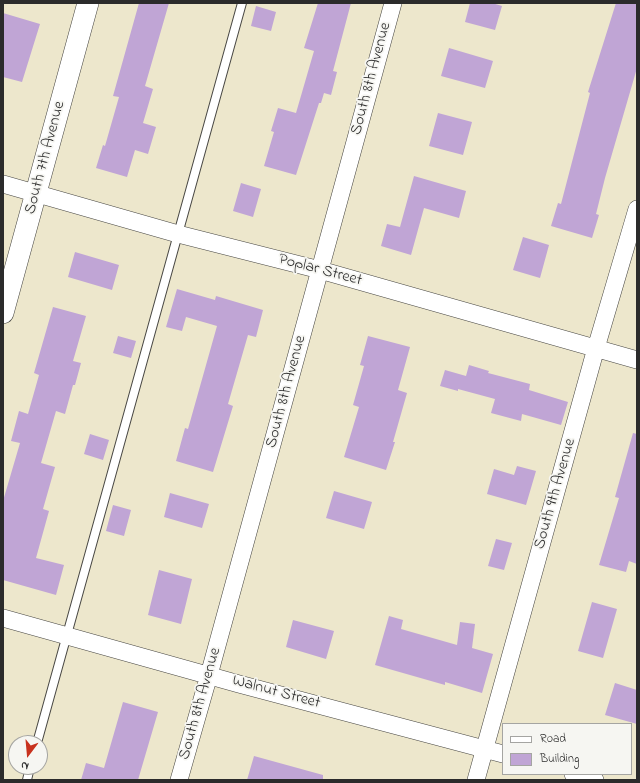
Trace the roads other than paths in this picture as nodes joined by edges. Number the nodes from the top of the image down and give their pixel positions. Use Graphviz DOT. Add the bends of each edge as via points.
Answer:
graph roads {
  1 [pos="88,3"];
  2 [pos="242,3"];
  3 [pos="393,3"];
  4 [pos="3,184"];
  5 [pos="37,193"];
  6 [pos="637,209"];
  7 [pos="178,234"];
  8 [pos="320,270"];
  9 [pos="3,313"];
  10 [pos="596,348"];
  11 [pos="637,360"];
  12 [pos="3,618"];
  13 [pos="67,635"];
  14 [pos="209,675"];
  15 [pos="39,735"];
  16 [pos="485,749"];
  17 [pos="502,754"];
  18 [pos="577,775"];
  19 [pos="179,780"];
  20 [pos="476,780"];
  21 [pos="595,780"];
  1 -- 5 [label="street, South 7th Avenue"];
  2 -- 7 [label="lane"];
  3 -- 8 [label="street, South 8th Avenue"];
  4 -- 5 [label="street, Poplar Street"];
  5 -- 7 [label="street, Poplar Street"];
  5 -- 9 [label="street, South 7th Avenue"];
  6 -- 10 [label="street, South 9th Avenue"];
  7 -- 8 [label="street, Poplar Street"];
  7 -- 13 [label="lane"];
  8 -- 10 [label="street, Poplar Street"];
  8 -- 14 [label="street, South 8th Avenue"];
  10 -- 11 [label="street, Poplar Street"];
  10 -- 16 [label="street, South 9th Avenue"];
  12 -- 13 [label="street, Walnut Street"];
  13 -- 14 [label="street, Walnut Street"];
  13 -- 15 [label="lane"];
  14 -- 16 [label="street, Walnut Street"];
  14 -- 19 [label="street, South 8th Avenue"];
  16 -- 17 [label="street, Walnut Street"];
  16 -- 20 [label="street, South 9th Avenue"];
  18 -- 21 [label="street"];
}
